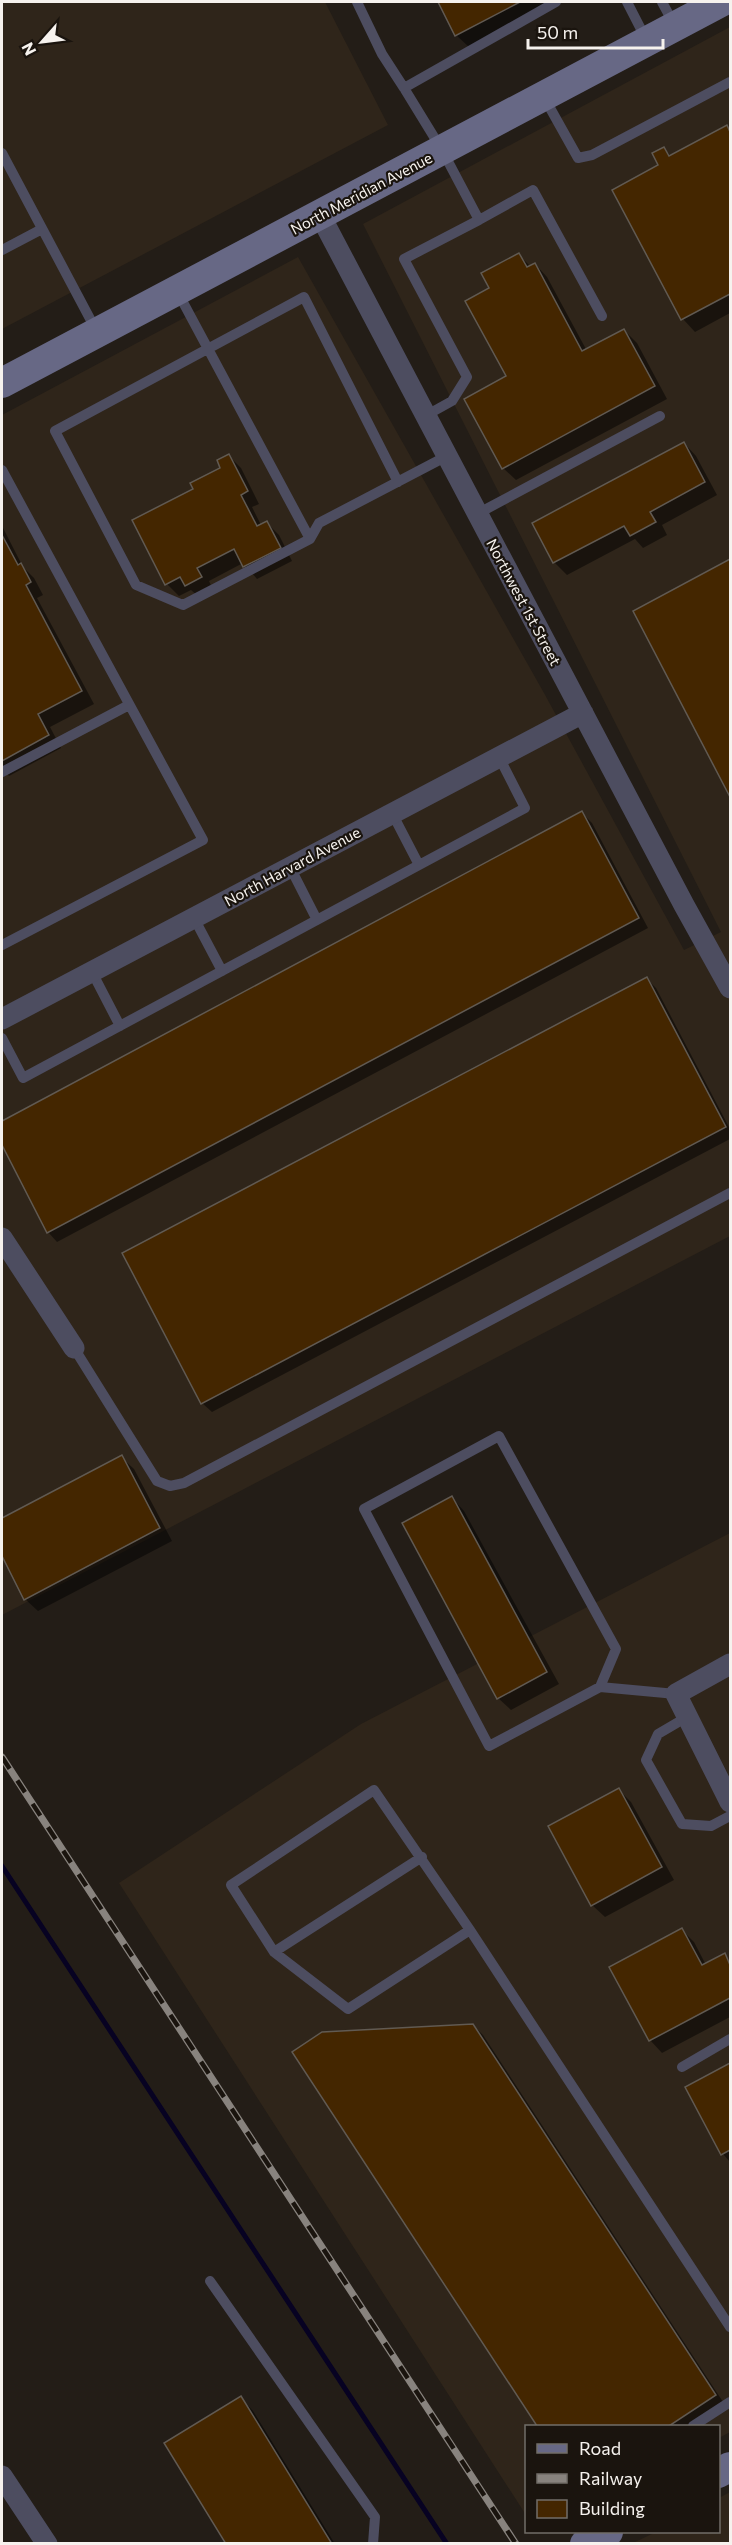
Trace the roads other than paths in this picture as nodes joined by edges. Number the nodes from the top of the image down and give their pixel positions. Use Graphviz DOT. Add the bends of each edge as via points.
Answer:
graph roads {
  1 [pos="357,2"];
  2 [pos="556,2"];
  3 [pos="627,2"];
  4 [pos="721,2"];
  5 [pos="669,14"];
  6 [pos="647,41"];
  7 [pos="730,82"];
  8 [pos="404,88"];
  9 [pos="544,96"];
  10 [pos="442,150"];
  11 [pos="2,153"];
  12 [pos="320,215"];
  13 [pos="479,220"];
  14 [pos="42,229"];
  15 [pos="2,250"];
  16 [pos="177,291"];
  17 [pos="602,316"];
  18 [pos="98,333"];
  19 [pos="208,350"];
  20 [pos="2,383"];
  21 [pos="426,416"];
  22 [pos="660,416"];
  23 [pos="447,456"];
  24 [pos="2,470"];
  25 [pos="398,482"];
  26 [pos="477,514"];
  27 [pos="310,538"];
  28 [pos="129,705"];
  29 [pos="583,713"];
  30 [pos="499,757"];
  31 [pos="2,772"];
  32 [pos="392,813"];
  33 [pos="419,865"];
  34 [pos="290,867"];
  35 [pos="194,918"];
  36 [pos="317,920"];
  37 [pos="2,945"];
  38 [pos="222,971"];
  39 [pos="92,972"];
  40 [pos="730,989"];
  41 [pos="2,1019"];
  42 [pos="120,1026"];
  43 [pos="2,1038"];
  44 [pos="730,1192"];
  45 [pos="2,1238"];
  46 [pos="74,1348"];
  47 [pos="730,1664"];
  48 [pos="600,1686"];
  49 [pos="675,1695"];
  50 [pos="687,1717"];
  51 [pos="730,1802"];
  52 [pos="730,1816"];
  53 [pos="422,1857"];
  54 [pos="470,1930"];
  55 [pos="274,1952"];
  56 [pos="730,2039"];
  57 [pos="682,2067"];
  58 [pos="210,2281"];
  59 [pos="730,2327"];
  60 [pos="730,2402"];
  61 [pos="696,2425"];
  62 [pos="2,2476"];
  63 [pos="47,2544"];
  64 [pos="373,2544"];
  1 -- 8 [label="lane"];
  2 -- 8 [label="lane"];
  3 -- 6 [label="lane"];
  4 -- 5 [label="main road, North Meridian Avenue"];
  5 -- 6 [label="main road, North Meridian Avenue"];
  6 -- 9 [label="main road, North Meridian Avenue"];
  7 -- 9 [label="lane" via="592,155 578,158"];
  8 -- 10 [label="lane"];
  9 -- 10 [label="main road, North Meridian Avenue"];
  10 -- 12 [label="main road, North Meridian Avenue"];
  10 -- 13 [label="lane"];
  11 -- 14 [label="lane"];
  12 -- 16 [label="main road, North Meridian Avenue"];
  12 -- 21 [label="street, Northwest 1st Street"];
  13 -- 17 [label="lane" via="533,190"];
  13 -- 21 [label="lane" via="404,259 467,377 452,401"];
  14 -- 15 [label="lane"];
  14 -- 18 [label="lane"];
  16 -- 18 [label="main road, North Meridian Avenue"];
  16 -- 19 [label="lane"];
  18 -- 20 [label="main road, North Meridian Avenue"];
  19 -- 25 [label="lane" via="304,297"];
  19 -- 27 [label="lane"];
  19 -- 27 [label="lane" via="55,430 136,585 183,605"];
  21 -- 23 [label="street, Northwest 1st Street"];
  22 -- 26 [label="lane"];
  23 -- 25 [label="lane"];
  23 -- 26 [label="street, Northwest 1st Street"];
  24 -- 28 [label="lane"];
  25 -- 27 [label="lane" via="320,523"];
  26 -- 29 [label="street, Northwest 1st Street"];
  28 -- 31 [label="lane"];
  28 -- 37 [label="lane" via="203,840"];
  29 -- 30 [label="street, North Harvard Avenue"];
  29 -- 40 [label="street, Northwest 1st Street"];
  30 -- 32 [label="street, North Harvard Avenue"];
  30 -- 33 [label="lane" via="525,808"];
  32 -- 33 [label="lane"];
  32 -- 34 [label="street, North Harvard Avenue"];
  33 -- 36 [label="lane"];
  34 -- 35 [label="street, North Harvard Avenue"];
  34 -- 36 [label="lane"];
  35 -- 38 [label="lane"];
  35 -- 39 [label="street, North Harvard Avenue"];
  36 -- 38 [label="lane"];
  38 -- 42 [label="lane"];
  39 -- 41 [label="street, North Harvard Avenue"];
  39 -- 42 [label="lane"];
  42 -- 43 [label="lane" via="23,1078"];
  44 -- 46 [label="lane" via="184,1483 170,1486 157,1481"];
  45 -- 46 [label="street"];
  47 -- 49 [label="street"];
  48 -- 48 [label="lane" via="489,1746 364,1509 499,1436 616,1649"];
  48 -- 49 [label="lane"];
  49 -- 50 [label="street"];
  50 -- 51 [label="street"];
  50 -- 52 [label="lane" via="658,1734 646,1760 682,1824 711,1826"];
  53 -- 54 [label="lane"];
  53 -- 55 [label="lane"];
  53 -- 55 [label="lane" via="374,1790 231,1885"];
  54 -- 55 [label="lane" via="348,2009"];
  54 -- 59 [label="lane"];
  56 -- 57 [label="lane"];
  58 -- 64 [label="lane" via="375,2517"];
  60 -- 61 [label="lane"];
  62 -- 63 [label="street"];
}
